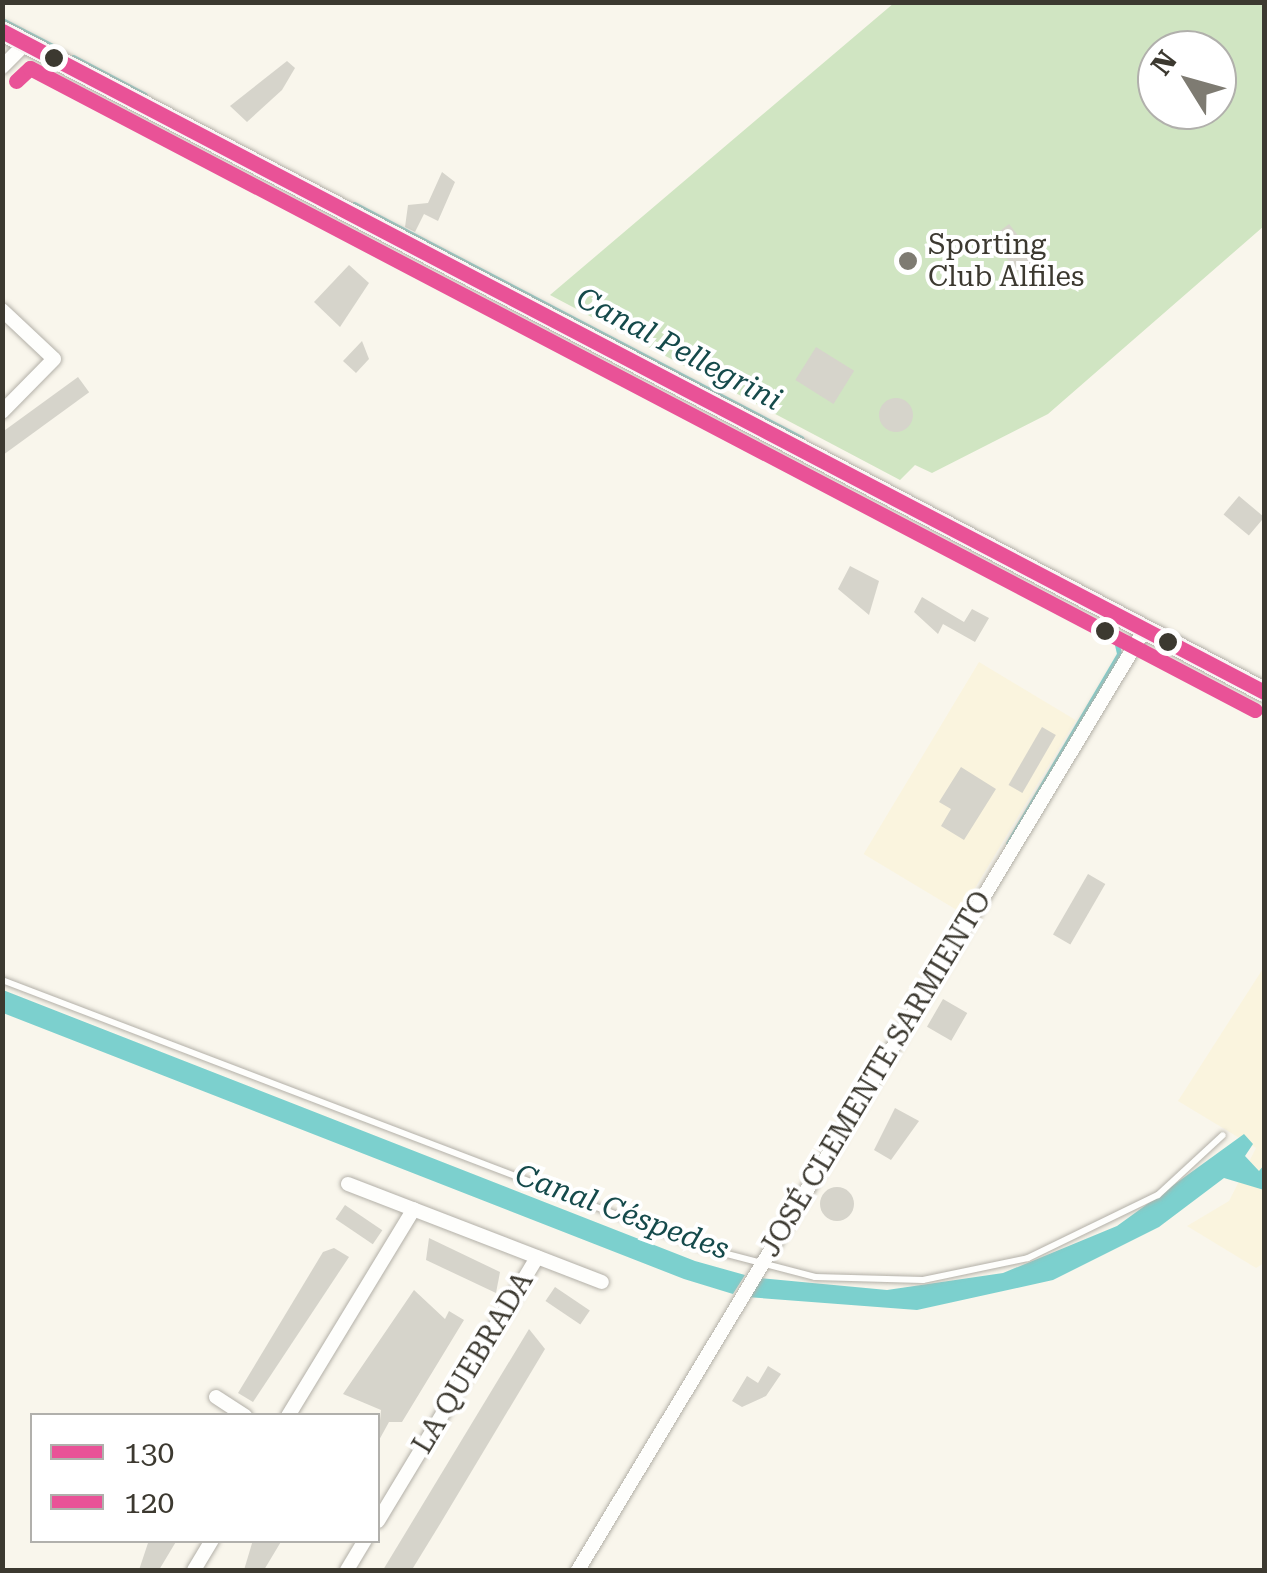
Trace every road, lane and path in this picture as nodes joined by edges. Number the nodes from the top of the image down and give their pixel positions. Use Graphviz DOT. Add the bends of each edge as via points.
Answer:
graph roads {
  1 [pos="2,31"];
  2 [pos="26,43"];
  3 [pos="2,67"];
  4 [pos="2,310"];
  5 [pos="2,412"];
  6 [pos="1145,629"];
  7 [pos="1264,692"];
  8 [pos="2,980"];
  9 [pos="1223,1136"];
  10 [pos="348,1184"];
  11 [pos="414,1209"];
  12 [pos="537,1256"];
  13 [pos="756,1271"];
  14 [pos="602,1282"];
  15 [pos="216,1397"];
  16 [pos="240,1413"];
  17 [pos="290,1413"];
  18 [pos="383,1500"];
  19 [pos="210,1543"];
  20 [pos="364,1543"];
  21 [pos="194,1570"];
  22 [pos="347,1570"];
  23 [pos="578,1570"];
  1 -- 2 [label="main road"];
  2 -- 3 [label="street"];
  2 -- 6 [label="main road"];
  4 -- 5 [label="street" via="54,359"];
  6 -- 7 [label="main road"];
  6 -- 13 [label="street, JOSÉ CLEMENTE SARMIENTO"];
  8 -- 13 [label="lane"];
  9 -- 13 [label="lane" via="1158,1195 1028,1258 882,1283"];
  10 -- 11 [label="street"];
  11 -- 12 [label="street"];
  11 -- 17 [label="street"];
  12 -- 14 [label="street"];
  12 -- 18 [label="street, LA QUEBRADA"];
  13 -- 23 [label="street, JOSÉ CLEMENTE SARMIENTO"];
  15 -- 16 [label="street"];
  19 -- 21 [label="street"];
  20 -- 22 [label="street"];
}
